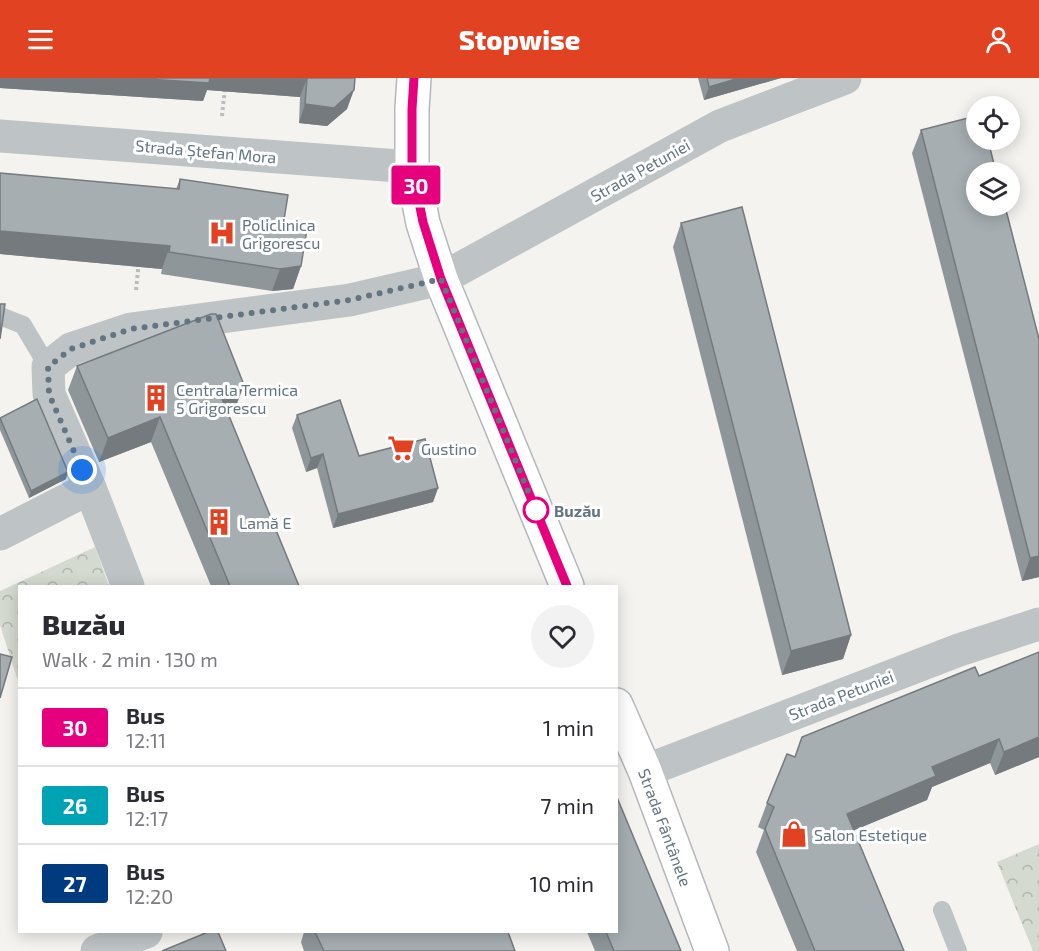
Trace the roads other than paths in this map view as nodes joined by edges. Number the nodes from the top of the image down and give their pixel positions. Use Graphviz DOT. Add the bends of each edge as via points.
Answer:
graph roads {
  1 [pos="414,78"];
  2 [pos="845,78"];
  3 [pos="0,136"];
  4 [pos="412,167"];
  5 [pos="441,279"];
  6 [pos="0,316"];
  7 [pos="48,367"];
  8 [pos="90,488"];
  9 [pos="0,534"];
  10 [pos="128,585"];
  11 [pos="567,585"];
  12 [pos="1039,624"];
  13 [pos="618,710"];
  14 [pos="645,771"];
  15 [pos="942,910"];
  16 [pos="143,933"];
  17 [pos="97,951"];
  18 [pos="712,951"];
  19 [pos="958,951"];
  1 -- 4 [label="main road"];
  2 -- 5 [label="street, Strada Petuniei" via="720,126"];
  3 -- 4 [label="street, Strada Ștefan Mora"];
  4 -- 5 [label="main road" via="423,222"];
  5 -- 7 [label="street, Strada Petuniei" via="350,300 131,329 71,349"];
  5 -- 11 [label="main road"];
  6 -- 7 [label="lane" via="23,325"];
  7 -- 8 [label="street" via="49,394"];
  8 -- 9 [label="street"];
  8 -- 10 [label="street"];
  12 -- 14 [label="street, Strada Petuniei" via="959,650"];
  13 -- 14 [label="main road, Strada Fântânele"];
  14 -- 18 [label="main road, Strada Fântânele"];
  15 -- 19 [label="lane"];
  16 -- 17 [label="street"];
}
